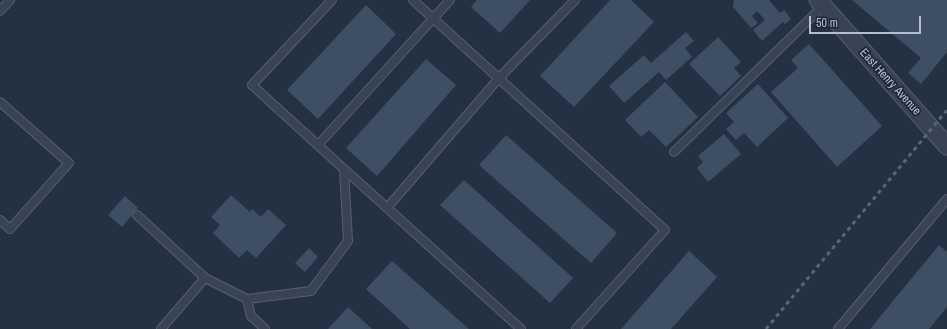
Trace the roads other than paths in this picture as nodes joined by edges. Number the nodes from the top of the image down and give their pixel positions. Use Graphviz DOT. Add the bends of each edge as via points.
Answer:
graph roads {
  1 [pos="10,0"];
  2 [pos="332,0"];
  3 [pos="413,0"];
  4 [pos="450,0"];
  5 [pos="574,0"];
  6 [pos="820,3"];
  7 [pos="0,11"];
  8 [pos="433,19"];
  9 [pos="499,78"];
  10 [pos="0,103"];
  11 [pos="318,145"];
  12 [pos="947,146"];
  13 [pos="674,152"];
  14 [pos="344,169"];
  15 [pos="947,198"];
  16 [pos="387,208"];
  17 [pos="137,215"];
  18 [pos="0,220"];
  19 [pos="205,278"];
  20 [pos="247,299"];
  21 [pos="161,329"];
  22 [pos="265,329"];
  23 [pos="522,329"];
  24 [pos="576,329"];
  25 [pos="838,329"];
  1 -- 7 [label="lane"];
  2 -- 11 [label="lane" via="252,85"];
  3 -- 8 [label="lane"];
  4 -- 8 [label="lane"];
  5 -- 9 [label="lane"];
  6 -- 12 [label="street, East Henry Avenue"];
  6 -- 13 [label="lane"];
  8 -- 9 [label="lane"];
  8 -- 11 [label="lane"];
  9 -- 16 [label="lane"];
  9 -- 24 [label="lane" via="665,230"];
  10 -- 18 [label="lane" via="68,163 10,229"];
  11 -- 14 [label="lane"];
  14 -- 16 [label="lane"];
  14 -- 20 [label="lane" via="348,241 311,291"];
  15 -- 25 [label="lane"];
  16 -- 23 [label="lane"];
  17 -- 19 [label="lane"];
  19 -- 20 [label="lane"];
  19 -- 21 [label="lane"];
  20 -- 22 [label="lane" via="251,316"];
}
